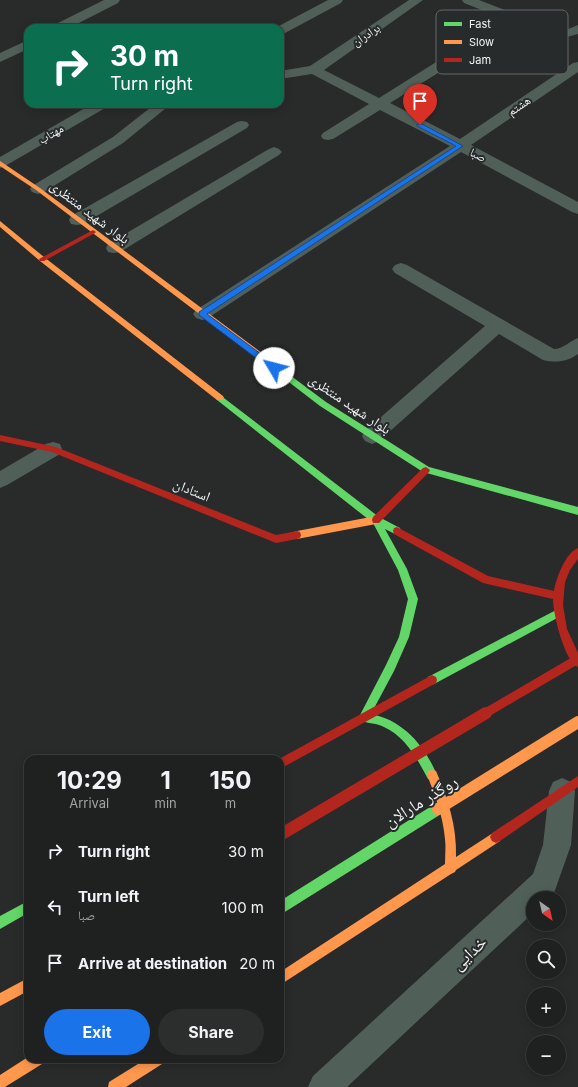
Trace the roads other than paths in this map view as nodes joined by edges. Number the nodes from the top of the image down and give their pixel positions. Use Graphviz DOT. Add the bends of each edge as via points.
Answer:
graph roads {
  1 [pos="114,0"];
  2 [pos="337,0"];
  3 [pos="417,0"];
  4 [pos="468,0"];
  5 [pos="494,10"];
  6 [pos="67,24"];
  7 [pos="284,28"];
  8 [pos="578,29"];
  9 [pos="568,34"];
  10 [pos="24,46"];
  11 [pos="0,58"];
  12 [pos="578,66"];
  13 [pos="436,68"];
  14 [pos="314,70"];
  15 [pos="568,73"];
  16 [pos="284,74"];
  17 [pos="566,74"];
  18 [pos="379,104"];
  19 [pos="95,108"];
  20 [pos="159,108"];
  21 [pos="242,125"];
  22 [pos="328,136"];
  23 [pos="460,146"];
  24 [pos="274,152"];
  25 [pos="0,163"];
  26 [pos="38,189"];
  27 [pos="578,209"];
  28 [pos="77,220"];
  29 [pos="0,224"];
  30 [pos="93,232"];
  31 [pos="114,248"];
  32 [pos="42,259"];
  33 [pos="401,269"];
  34 [pos="202,314"];
  35 [pos="498,326"];
  36 [pos="578,345"];
  37 [pos="372,436"];
  38 [pos="0,438"];
  39 [pos="53,449"];
  40 [pos="426,470"];
  41 [pos="0,480"];
  42 [pos="578,511"];
  43 [pos="376,520"];
  44 [pos="578,552"];
  45 [pos="557,596"];
  46 [pos="558,613"];
  47 [pos="578,659"];
  48 [pos="578,662"];
  49 [pos="364,717"];
  50 [pos="578,722"];
  51 [pos="284,762"];
  52 [pos="570,786"];
  53 [pos="284,833"];
  54 [pos="450,868"];
  55 [pos="284,906"];
  56 [pos="24,909"];
  57 [pos="0,923"];
  58 [pos="284,976"];
  59 [pos="24,986"];
  60 [pos="0,1000"];
  61 [pos="31,1063"];
  62 [pos="151,1063"];
  63 [pos="0,1082"];
  64 [pos="114,1087"];
  65 [pos="324,1087"];
  1 -- 6 [label="street"];
  2 -- 7 [label="street"];
  3 -- 14 [label="street, برادران"];
  4 -- 5 [label="street"];
  8 -- 9 [label="street"];
  10 -- 11 [label="street"];
  12 -- 15 [label="street, هشتم"];
  13 -- 18 [label="street"];
  14 -- 16 [label="street"];
  14 -- 18 [label="street, صبا"];
  17 -- 23 [label="street, هشتم"];
  18 -- 22 [label="street"];
  18 -- 23 [label="street, صبا"];
  19 -- 25 [label="street, مهتاب"];
  20 -- 26 [label="street" via="118,140"];
  21 -- 28 [label="street"];
  23 -- 27 [label="street, صبا"];
  23 -- 34 [label="street, هشتم"];
  24 -- 31 [label="street"];
  25 -- 26 [label="main road, بلوار شهید منتظری"];
  26 -- 28 [label="main road, بلوار شهید منتظری"];
  28 -- 30 [label="main road, بلوار شهید منتظری"];
  29 -- 32 [label="main road"];
  30 -- 31 [label="main road, بلوار شهید منتظری"];
  30 -- 32 [label="main road"];
  31 -- 34 [label="main road, بلوار شهید منتظری"];
  32 -- 43 [label="main road"];
  33 -- 35 [label="street"];
  34 -- 37 [label="main road, بلوار شهید منتظری" via="323,404"];
  35 -- 36 [label="street" via="558,357"];
  35 -- 37 [label="street"];
  37 -- 40 [label="main road, بلوار شهید منتظری"];
  38 -- 39 [label="main road, استادان"];
  39 -- 41 [label="lane"];
  39 -- 43 [label="main road, استادان" via="276,539"];
  40 -- 42 [label="main road, بلوار شهید منتظری"];
  40 -- 43 [label="main road"];
  43 -- 45 [label="main road" via="486,580"];
  43 -- 49 [label="main road" via="402,569 413,599 404,637"];
  44 -- 45 [label="main road" via="565,569"];
  45 -- 46 [label="main road"];
  46 -- 48 [label="main road" via="568,648"];
  46 -- 49 [label="main road"];
  47 -- 53 [label="main road, bridge"];
  49 -- 51 [label="main road"];
  49 -- 54 [label="main road" via="390,725 407,740 424,761 444,807 450,834"];
  50 -- 55 [label="main road, روگذر مارالان, bridge"];
  52 -- 54 [label="main road"];
  52 -- 65 [label="street, خدایی" via="557,845 544,883"];
  54 -- 58 [label="main road"];
  56 -- 57 [label="main road"];
  59 -- 60 [label="main road"];
  61 -- 63 [label="main road"];
  62 -- 64 [label="main road"];
}
